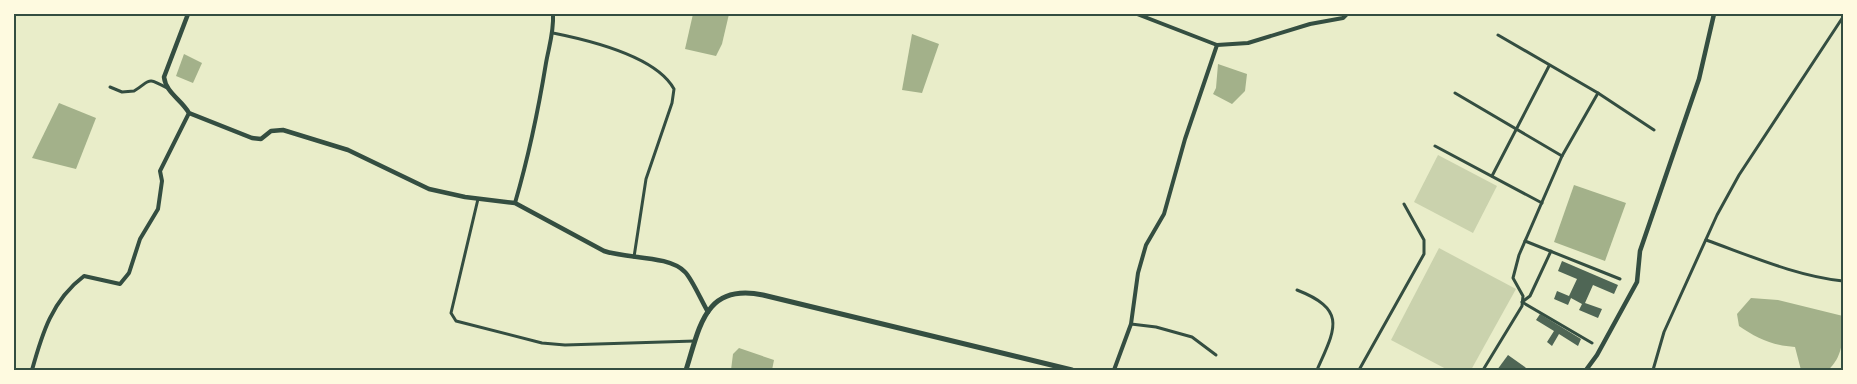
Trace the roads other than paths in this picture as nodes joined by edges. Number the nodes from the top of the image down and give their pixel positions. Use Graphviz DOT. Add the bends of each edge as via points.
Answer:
graph roads {
  1 [pos="188,14"];
  2 [pos="553,14"];
  3 [pos="1137,14"];
  4 [pos="1347,14"];
  5 [pos="1714,14"];
  6 [pos="1843,18"];
  7 [pos="554,33"];
  8 [pos="1498,35"];
  9 [pos="1217,45"];
  10 [pos="1549,66"];
  11 [pos="110,87"];
  12 [pos="167,88"];
  13 [pos="1455,93"];
  14 [pos="1598,93"];
  15 [pos="188,113"];
  16 [pos="1654,130"];
  17 [pos="1435,146"];
  18 [pos="1562,156"];
  19 [pos="1492,176"];
  20 [pos="478,199"];
  21 [pos="515,203"];
  22 [pos="1542,203"];
  23 [pos="1404,204"];
  24 [pos="1706,240"];
  25 [pos="1525,241"];
  26 [pos="1551,251"];
  27 [pos="634,258"];
  28 [pos="1620,279"];
  29 [pos="1843,282"];
  30 [pos="1297,290"];
  31 [pos="1522,302"];
  32 [pos="708,312"];
  33 [pos="1131,324"];
  34 [pos="695,341"];
  35 [pos="1592,343"];
  36 [pos="1216,355"];
  37 [pos="32,370"];
  38 [pos="686,370"];
  39 [pos="1072,370"];
  40 [pos="1114,370"];
  41 [pos="1316,370"];
  42 [pos="1359,370"];
  43 [pos="1483,370"];
  44 [pos="1586,370"];
  45 [pos="1653,370"];
  1 -- 12 [label="main road" via="164,77"];
  2 -- 7 [label="street"];
  3 -- 9 [label="street"];
  4 -- 9 [label="street" via="1343,18 1310,24 1248,43"];
  5 -- 44 [label="main road" via="1699,79 1640,251 1637,282"];
  6 -- 24 [label="street" via="1739,175"];
  7 -- 21 [label="street" via="548,49 533,140"];
  7 -- 27 [label="street" via="639,59 663,75 674,89 646,179"];
  8 -- 10 [label="street"];
  9 -- 33 [label="street" via="1164,214 1146,246"];
  10 -- 14 [label="street"];
  10 -- 19 [label="street"];
  11 -- 12 [label="street" via="134,92 148,80"];
  12 -- 15 [label="main road" via="183,103"];
  13 -- 18 [label="street"];
  14 -- 16 [label="street"];
  14 -- 18 [label="street"];
  15 -- 20 [label="main road" via="257,139 276,130 298,134 348,150 429,189"];
  15 -- 37 [label="street" via="160,171 162,181 158,208 140,239 129,273 120,284 84,276 73,284 55,305"];
  17 -- 19 [label="street"];
  18 -- 22 [label="street"];
  19 -- 22 [label="street"];
  20 -- 21 [label="main road"];
  20 -- 34 [label="street" via="451,313 456,321 542,343 565,345"];
  21 -- 27 [label="main road" via="604,251"];
  22 -- 25 [label="street"];
  23 -- 42 [label="street" via="1424,240 1424,254"];
  24 -- 29 [label="street" via="1784,268"];
  24 -- 45 [label="street" via="1664,332"];
  25 -- 26 [label="street"];
  25 -- 31 [label="street" via="1513,278 1523,296"];
  26 -- 28 [label="street"];
  26 -- 31 [label="street" via="1530,296"];
  27 -- 32 [label="main road" via="666,261 682,269"];
  30 -- 41 [label="street" via="1325,304 1333,316 1333,329"];
  31 -- 35 [label="street"];
  31 -- 43 [label="street"];
  32 -- 34 [label="main road"];
  32 -- 39 [label="main road" via="722,297 734,292 750,292"];
  33 -- 36 [label="street" via="1192,337"];
  33 -- 40 [label="street"];
  34 -- 38 [label="main road"];
}
